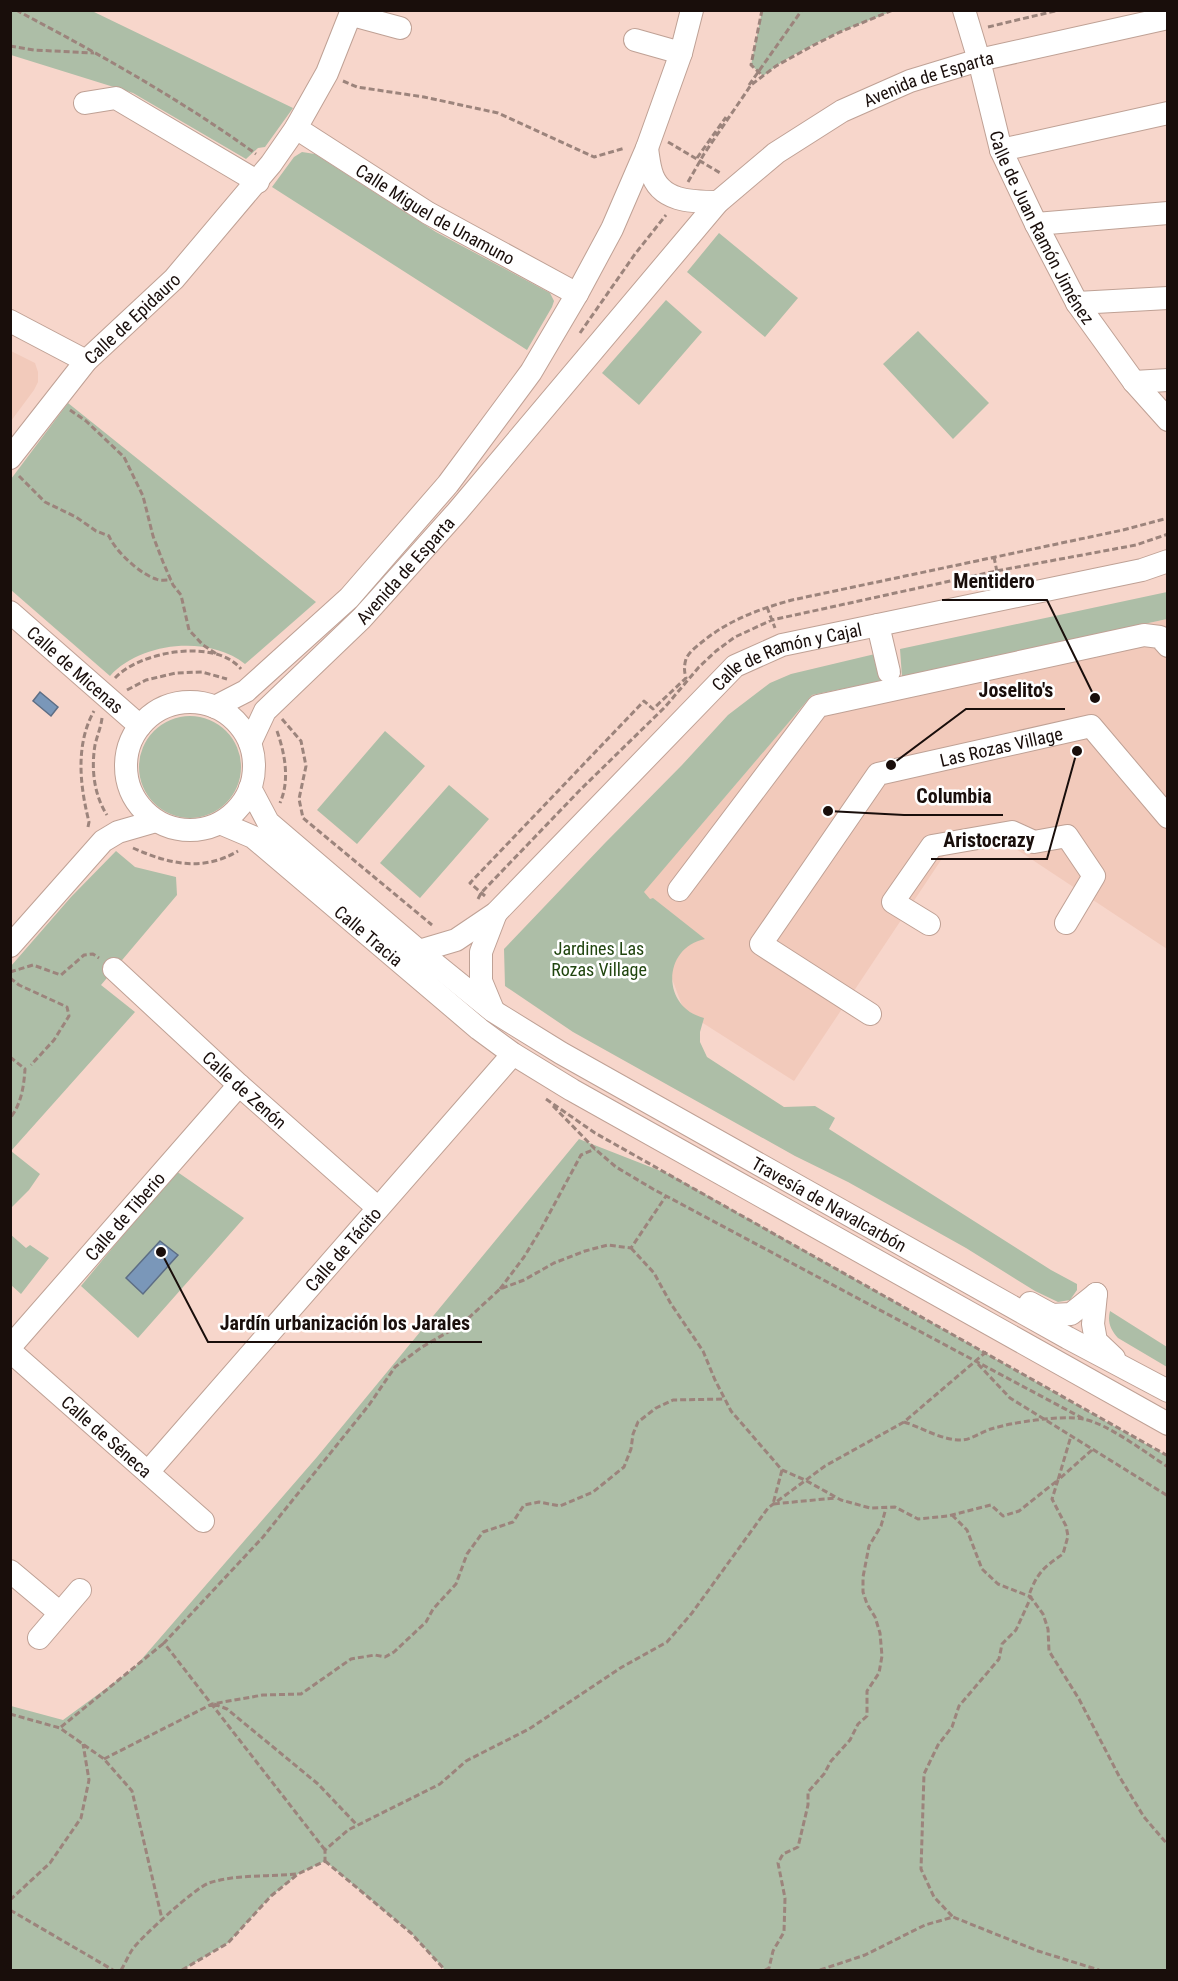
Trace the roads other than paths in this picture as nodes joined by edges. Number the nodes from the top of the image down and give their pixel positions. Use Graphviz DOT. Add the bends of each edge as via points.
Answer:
graph roads {
  1 [pos="692,10"];
  2 [pos="352,13"];
  3 [pos="1167,18"];
  4 [pos="967,20"];
  5 [pos="400,28"];
  6 [pos="635,40"];
  7 [pos="681,53"];
  8 [pos="979,60"];
  9 [pos="85,103"];
  10 [pos="1167,113"];
  11 [pos="296,128"];
  12 [pos="643,143"];
  13 [pos="1001,150"];
  14 [pos="264,173"];
  15 [pos="718,202"];
  16 [pos="1167,213"];
  17 [pos="1036,224"];
  18 [pos="577,294"];
  19 [pos="1167,298"];
  20 [pos="1077,303"];
  21 [pos="10,321"];
  22 [pos="86,361"];
  23 [pos="531,372"];
  24 [pos="1167,380"];
  25 [pos="1134,382"];
  26 [pos="557,393"];
  27 [pos="1167,420"];
  28 [pos="15,467"];
  29 [pos="1167,561"];
  30 [pos="10,612"];
  31 [pos="878,625"];
  32 [pos="1167,646"];
  33 [pos="889,672"];
  34 [pos="215,707"];
  35 [pos="140,726"];
  36 [pos="250,743"];
  37 [pos="250,788"];
  38 [pos="1167,817"];
  39 [pos="156,821"];
  40 [pos="220,823"];
  41 [pos="261,830"];
  42 [pos="679,890"];
  43 [pos="496,913"];
  44 [pos="1066,923"];
  45 [pos="928,924"];
  46 [pos="10,946"];
  47 [pos="419,951"];
  48 [pos="114,969"];
  49 [pos="493,1011"];
  50 [pos="870,1014"];
  51 [pos="513,1054"];
  52 [pos="239,1085"];
  53 [pos="378,1208"];
  54 [pos="965,1280"];
  55 [pos="10,1349"];
  56 [pos="1124,1367"];
  57 [pos="1167,1391"];
  58 [pos="1167,1424"];
  59 [pos="148,1472"];
  60 [pos="204,1521"];
  61 [pos="10,1571"];
  62 [pos="80,1590"];
  63 [pos="60,1612"];
  64 [pos="39,1638"];
  1 -- 7 [label="street, Avenida de Esparta"];
  2 -- 5 [label="street, Calle de Epidauro"];
  2 -- 11 [label="street, Calle de Epidauro" via="327,73"];
  3 -- 8 [label="street, Avenida de Esparta"];
  4 -- 8 [label="street, Calle de Juan Ramón Jiménez"];
  6 -- 7 [label="street"];
  7 -- 12 [label="street, Avenida de Esparta"];
  8 -- 13 [label="street, Calle de Juan Ramón Jiménez"];
  8 -- 15 [label="street, Avenida de Esparta" via="910,81 842,111 776,153"];
  9 -- 14 [label="street" via="116,98"];
  10 -- 13 [label="street"];
  11 -- 14 [label="street, Calle de Epidauro"];
  11 -- 18 [label="street, Calle Miguel de Unamuno" via="428,213"];
  12 -- 15 [label="street" via="652,174 664,192 686,202"];
  12 -- 18 [label="street, Avenida de Esparta" via="612,229"];
  13 -- 17 [label="street, Calle de Juan Ramón Jiménez"];
  14 -- 22 [label="street, Calle de Epidauro" via="174,279"];
  15 -- 26 [label="street, Avenida de Esparta"];
  16 -- 17 [label="street"];
  17 -- 20 [label="street, Calle de Juan Ramón Jiménez"];
  18 -- 23 [label="street, Avenida de Esparta"];
  19 -- 20 [label="street"];
  20 -- 25 [label="street, Calle de Juan Ramón Jiménez"];
  21 -- 22 [label="street"];
  22 -- 28 [label="street, Calle de Epidauro" via="56,399"];
  23 -- 26 [label="street" via="536,384"];
  23 -- 34 [label="street, Avenida de Esparta" via="448,484 349,598 246,691"];
  24 -- 25 [label="street"];
  25 -- 27 [label="street, Calle de Juan Ramón Jiménez"];
  26 -- 36 [label="street, Avenida de Esparta" via="362,618 265,711"];
  29 -- 31 [label="street, Calle de Ramón y Cajal" via="1142,570"];
  30 -- 35 [label="street, Calle de Micenas"];
  31 -- 33 [label="street"];
  31 -- 43 [label="street, Calle de Ramón y Cajal" via="782,645 735,666"];
  32 -- 42 [label="street" via="1160,637 1144,635 818,706"];
  34 -- 35 [label="street" via="188,702 174,704"];
  34 -- 36 [label="street" via="230,715"];
  35 -- 39 [label="street" via="126,759 127,777 132,794"];
  36 -- 37 [label="street" via="254,766"];
  37 -- 40 [label="street" via="238,808"];
  37 -- 41 [label="street, Calle Tracia"];
  38 -- 50 [label="street, Las Rozas Village" via="1091,726 878,774 760,944"];
  39 -- 40 [label="street" via="188,830"];
  39 -- 46 [label="street" via="118,832 103,841"];
  40 -- 41 [label="street, Calle Tracia"];
  41 -- 47 [label="street, Calle Tracia"];
  41 -- 51 [label="street, Calle Tracia" via="479,1029"];
  43 -- 47 [label="street, Calle de Ramón y Cajal" via="456,940"];
  43 -- 49 [label="street, Calle de Ramón y Cajal" via="481,952 481,981"];
  44 -- 45 [label="street" via="1094,876 1067,836 1034,842 1012,832 932,846 893,902"];
  47 -- 49 [label="street, Calle Tracia"];
  48 -- 52 [label="street, Calle de Zenón"];
  49 -- 54 [label="street, Travesía de Navalcarbón"];
  51 -- 53 [label="street, Calle de Tácito"];
  51 -- 58 [label="street, Travesía de Navalcarbón"];
  52 -- 53 [label="street, Calle de Zenón"];
  52 -- 55 [label="street, Calle de Tiberio"];
  53 -- 59 [label="street, Calle de Tácito"];
  54 -- 56 [label="street, Travesía de Navalcarbón"];
  54 -- 56 [label="street" via="981,1276 1052,1315 1071,1314 1096,1294 1096,1341"];
  55 -- 59 [label="street, Calle de Séneca"];
  56 -- 57 [label="street, Travesía de Navalcarbón"];
  59 -- 60 [label="street, Calle de Séneca"];
  61 -- 63 [label="street"];
  62 -- 63 [label="street"];
  63 -- 64 [label="street"];
}
